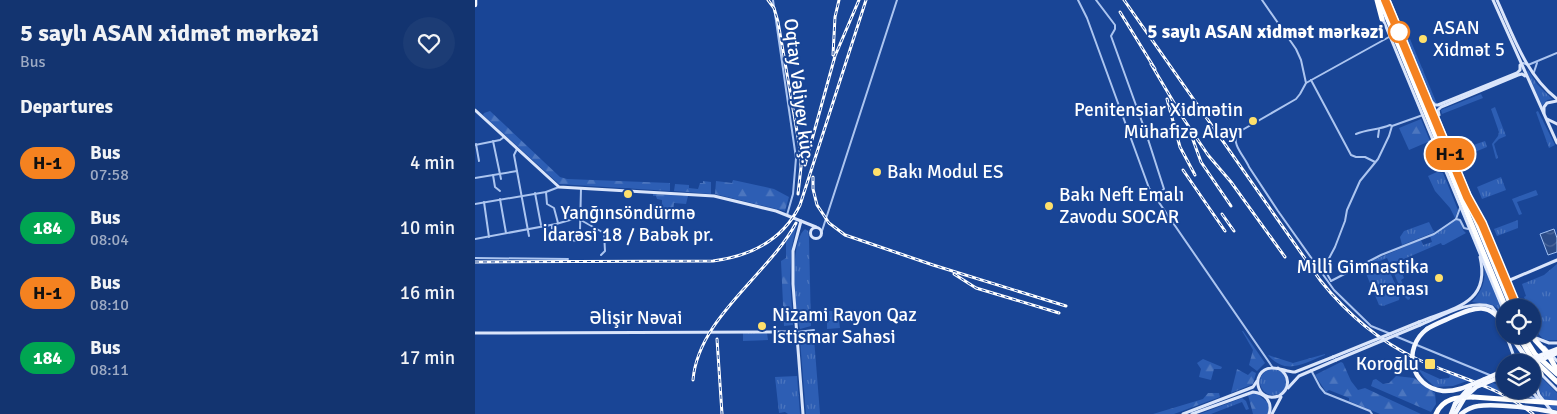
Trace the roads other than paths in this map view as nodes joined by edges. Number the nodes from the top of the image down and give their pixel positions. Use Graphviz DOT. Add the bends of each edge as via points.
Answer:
graph roads {
  1 [pos="475,0"];
  2 [pos="773,0"];
  3 [pos="897,0"];
  4 [pos="1078,0"];
  5 [pos="1096,0"];
  6 [pos="1262,0"];
  7 [pos="1377,0"];
  8 [pos="1385,0"];
  9 [pos="1391,0"];
  10 [pos="1493,0"];
  11 [pos="1497,0"];
  12 [pos="475,5"];
  13 [pos="1382,19"];
  14 [pos="1390,37"];
  15 [pos="1557,53"];
  16 [pos="1519,60"];
  17 [pos="1528,65"];
  18 [pos="1533,65"];
  19 [pos="1536,78"];
  20 [pos="1311,80"];
  21 [pos="1528,80"];
  22 [pos="1306,83"];
  23 [pos="1431,100"];
  24 [pos="1557,100"];
  25 [pos="475,110"];
  26 [pos="1423,115"];
  27 [pos="1545,117"];
  28 [pos="1557,124"];
  29 [pos="1392,126"];
  30 [pos="1379,130"];
  31 [pos="1356,134"];
  32 [pos="1446,134"];
  33 [pos="504,137"];
  34 [pos="1378,137"];
  35 [pos="493,141"];
  36 [pos="1557,143"];
  37 [pos="476,144"];
  38 [pos="517,150"];
  39 [pos="479,161"];
  40 [pos="1375,162"];
  41 [pos="517,171"];
  42 [pos="500,174"];
  43 [pos="493,175"];
  44 [pos="475,178"];
  45 [pos="501,179"];
  46 [pos="559,187"];
  47 [pos="581,188"];
  48 [pos="500,191"];
  49 [pos="546,192"];
  50 [pos="535,193"];
  51 [pos="521,196"];
  52 [pos="1154,196"];
  53 [pos="1467,197"];
  54 [pos="500,199"];
  55 [pos="484,202"];
  56 [pos="475,204"];
  57 [pos="1461,206"];
  58 [pos="787,215"];
  59 [pos="1456,219"];
  60 [pos="580,220"];
  61 [pos="801,221"];
  62 [pos="558,222"];
  63 [pos="1482,224"];
  64 [pos="552,225"];
  65 [pos="541,226"];
  66 [pos="816,227"];
  67 [pos="824,227"];
  68 [pos="527,229"];
  69 [pos="1471,230"];
  70 [pos="506,233"];
  71 [pos="552,234"];
  72 [pos="821,234"];
  73 [pos="529,236"];
  74 [pos="489,237"];
  75 [pos="475,238"];
  76 [pos="566,240"];
  77 [pos="577,240"];
  78 [pos="582,241"];
  79 [pos="1477,244"];
  80 [pos="601,255"];
  81 [pos="475,258"];
  82 [pos="568,259"];
  83 [pos="1557,261"];
  84 [pos="1505,278"];
  85 [pos="1331,280"];
  86 [pos="1329,283"];
  87 [pos="1509,287"];
  88 [pos="1499,299"];
  89 [pos="1502,299"];
  90 [pos="1508,299"];
  91 [pos="1514,299"];
  92 [pos="1496,311"];
  93 [pos="1496,314"];
  94 [pos="1420,324"];
  95 [pos="814,330"];
  96 [pos="475,332"];
  97 [pos="796,332"];
  98 [pos="815,335"];
  99 [pos="797,337"];
  100 [pos="1541,340"];
  101 [pos="1529,344"];
  102 [pos="1539,344"];
  103 [pos="1540,344"];
  104 [pos="1557,346"];
  105 [pos="1540,354"];
  106 [pos="1557,354"];
  107 [pos="1334,358"];
  108 [pos="1541,358"];
  109 [pos="1557,361"];
  110 [pos="1273,368"];
  111 [pos="1278,368"];
  112 [pos="1311,370"];
  113 [pos="1541,370"];
  114 [pos="1557,370"];
  115 [pos="1496,372"];
  116 [pos="1491,374"];
  117 [pos="1496,374"];
  118 [pos="1541,374"];
  119 [pos="1557,374"];
  120 [pos="1258,378"];
  121 [pos="1496,378"];
  122 [pos="1485,379"];
  123 [pos="1496,381"];
  124 [pos="1557,383"];
  125 [pos="1557,390"];
  126 [pos="1285,392"];
  127 [pos="1265,396"];
  128 [pos="1541,399"];
  129 [pos="1539,400"];
  130 [pos="1557,403"];
  131 [pos="1547,410"];
  132 [pos="1372,413"];
  133 [pos="1556,413"];
  134 [pos="803,414"];
  135 [pos="1183,414"];
  136 [pos="1192,414"];
  137 [pos="1271,414"];
  138 [pos="1436,414"];
  139 [pos="1451,414"];
  140 [pos="1455,414"];
  141 [pos="1461,414"];
  1 -- 12 [label="main road"];
  2 -- 58 [label="street, Oqtay Vəliyev küç." via="796,158 793,194"];
  3 -- 67 [label="street"];
  4 -- 52 [label="street"];
  5 -- 52 [label="street" via="1115,25 1111,36 1164,189"];
  6 -- 22 [label="street" via="1296,49"];
  7 -- 13 [label="highway"];
  7 -- 89 [label="highway"];
  8 -- 53 [label="highway"];
  9 -- 23 [label="main road"];
  10 -- 16 [label="main road"];
  11 -- 17 [label="main road"];
  13 -- 14 [label="main road"];
  14 -- 20 [label="street"];
  14 -- 26 [label="main road"];
  15 -- 18 [label="street"];
  16 -- 17 [label="street"];
  16 -- 21 [label="main road"];
  16 -- 23 [label="main road" via="1517,73 1438,105"];
  17 -- 18 [label="street"];
  17 -- 19 [label="main road"];
  17 -- 21 [label="street"];
  18 -- 19 [label="street"];
  19 -- 24 [label="main road"];
  20 -- 22 [label="street"];
  20 -- 40 [label="street" via="1351,155"];
  21 -- 27 [label="main road"];
  21 -- 32 [label="main road" via="1523,74 1518,74 1439,108"];
  22 -- 86 [label="street" via="1297,97 1237,133 1235,138 1249,167"];
  23 -- 32 [label="main road"];
  24 -- 27 [label="main road" via="1545,104"];
  25 -- 33 [label="main road"];
  26 -- 29 [label="street"];
  26 -- 57 [label="main road"];
  27 -- 28 [label="main road"];
  27 -- 36 [label="main road"];
  29 -- 30 [label="street"];
  29 -- 40 [label="street"];
  30 -- 31 [label="street"];
  30 -- 34 [label="street"];
  32 -- 63 [label="main road"];
  33 -- 35 [label="street"];
  33 -- 38 [label="main road"];
  35 -- 37 [label="street"];
  35 -- 42 [label="street"];
  37 -- 39 [label="street"];
  38 -- 41 [label="street" via="514,155"];
  38 -- 46 [label="main road"];
  40 -- 85 [label="street" via="1360,181 1326,264"];
  41 -- 42 [label="street"];
  41 -- 51 [label="street"];
  42 -- 43 [label="street"];
  42 -- 45 [label="street"];
  43 -- 44 [label="street"];
  43 -- 48 [label="street" via="495,187"];
  46 -- 47 [label="main road"];
  46 -- 49 [label="street"];
  47 -- 58 [label="main road" via="714,196"];
  47 -- 60 [label="street"];
  49 -- 50 [label="street"];
  49 -- 62 [label="street" via="547,204 554,208"];
  50 -- 51 [label="street"];
  50 -- 65 [label="street"];
  51 -- 54 [label="street"];
  51 -- 68 [label="street"];
  52 -- 110 [label="street"];
  53 -- 63 [label="highway"];
  53 -- 90 [label="highway"];
  54 -- 55 [label="street"];
  54 -- 70 [label="street"];
  55 -- 56 [label="street"];
  55 -- 74 [label="street"];
  57 -- 59 [label="street"];
  57 -- 69 [label="main road"];
  58 -- 61 [label="main road"];
  59 -- 69 [label="street" via="1464,228"];
  59 -- 85 [label="street" via="1432,235"];
  60 -- 62 [label="street" via="575,217"];
  60 -- 77 [label="street"];
  60 -- 80 [label="street" via="604,233 605,250"];
  61 -- 66 [label="main road"];
  61 -- 97 [label="main road" via="793,258"];
  62 -- 64 [label="street"];
  63 -- 84 [label="main road"];
  64 -- 65 [label="street"];
  64 -- 71 [label="street"];
  65 -- 68 [label="street"];
  66 -- 67 [label="street"];
  66 -- 72 [label="main road"];
  66 -- 72 [label="main road" via="811,235 817,238"];
  67 -- 72 [label="street"];
  68 -- 70 [label="street"];
  68 -- 73 [label="street"];
  69 -- 79 [label="main road"];
  70 -- 74 [label="street"];
  74 -- 75 [label="street"];
  76 -- 77 [label="street"];
  77 -- 78 [label="street"];
  79 -- 88 [label="main road"];
  79 -- 94 [label="main road" via="1482,273 1477,292 1466,303"];
  81 -- 82 [label="street"];
  83 -- 84 [label="main road" via="1510,280"];
  83 -- 87 [label="main road" via="1511,282"];
  84 -- 87 [label="main road"];
  85 -- 86 [label="street"];
  86 -- 116 [label="street" via="1373,327"];
  87 -- 91 [label="main road"];
  92 -- 94 [label="main road" via="1479,304"];
  93 -- 122 [label="main road, bridge" via="1492,310 1475,308 1427,329 1417,340 1412,357 1415,371 1435,389 1464,388"];
  94 -- 107 [label="main road, bridge"];
  95 -- 97 [label="street"];
  96 -- 97 [label="main road, Əlişir Nəvai"];
  97 -- 99 [label="main road"];
  98 -- 99 [label="street"];
  99 -- 134 [label="main road"];
  100 -- 104 [label="main road"];
  101 -- 119 [label="highway"];
  102 -- 114 [label="highway"];
  103 -- 109 [label="main road"];
  104 -- 105 [label="main road, bridge"];
  104 -- 106 [label="main road"];
  106 -- 108 [label="main road, bridge"];
  107 -- 111 [label="main road" via="1295,372"];
  107 -- 112 [label="main road"];
  110 -- 111 [label="main road"];
  110 -- 120 [label="main road" via="1265,370"];
  111 -- 126 [label="main road" via="1287,378"];
  112 -- 126 [label="main road" via="1295,378"];
  112 -- 132 [label="street" via="1325,393"];
  113 -- 124 [label="highway"];
  115 -- 116 [label="street"];
  116 -- 123 [label="street"];
  117 -- 122 [label="main road, bridge"];
  118 -- 124 [label="main road"];
  118 -- 125 [label="main road"];
  120 -- 127 [label="main road" via="1259,390"];
  120 -- 135 [label="main road" via="1248,389"];
  121 -- 140 [label="main road, bridge" via="1472,390"];
  122 -- 139 [label="main road, bridge" via="1465,392"];
  126 -- 127 [label="main road" via="1276,398"];
  126 -- 137 [label="main road"];
  127 -- 136 [label="main road" via="1247,393"];
  127 -- 137 [label="main road" via="1271,406"];
  128 -- 131 [label="main road"];
  129 -- 131 [label="main road"];
  130 -- 138 [label="highway, bridge" via="1454,398 1443,404"];
  131 -- 133 [label="main road, bridge"];
  131 -- 141 [label="main road, bridge" via="1483,405"];
}
